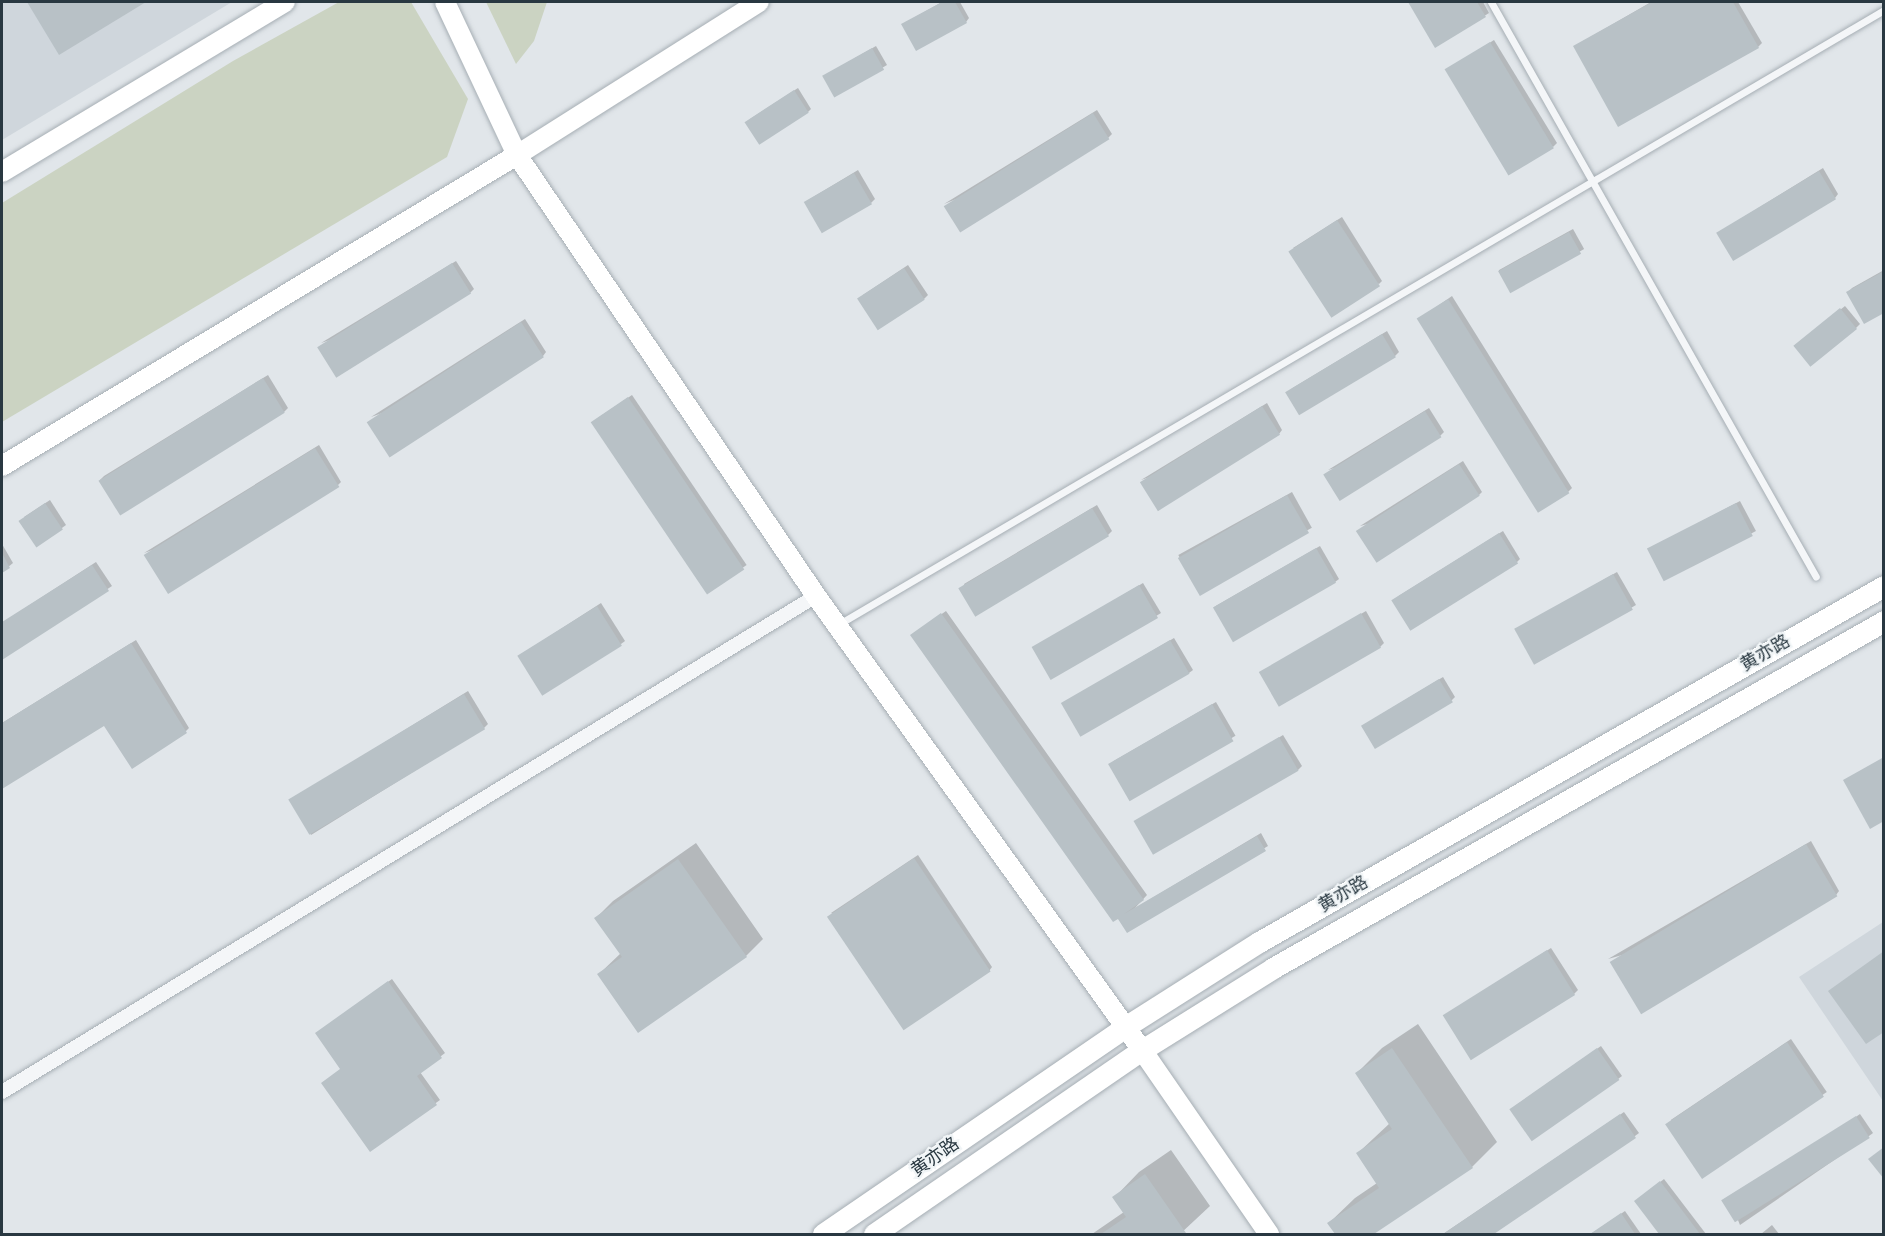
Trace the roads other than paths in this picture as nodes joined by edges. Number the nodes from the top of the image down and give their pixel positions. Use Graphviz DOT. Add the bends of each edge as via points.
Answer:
graph roads {
  1 [pos="285,2"];
  2 [pos="445,2"];
  3 [pos="759,2"];
  4 [pos="1491,2"];
  5 [pos="1884,10"];
  6 [pos="517,155"];
  7 [pos="2,172"];
  8 [pos="1592,180"];
  9 [pos="2,466"];
  10 [pos="1816,578"];
  11 [pos="1884,586"];
  12 [pos="816,596"];
  13 [pos="1884,621"];
  14 [pos="837,625"];
  15 [pos="1125,1027"];
  16 [pos="1142,1050"];
  17 [pos="2,1092"];
  18 [pos="823,1234"];
  19 [pos="874,1234"];
  20 [pos="1269,1234"];
  1 -- 7 [label="street"];
  2 -- 6 [label="street"];
  3 -- 6 [label="street"];
  4 -- 8 [label="lane"];
  5 -- 8 [label="lane"];
  6 -- 9 [label="street"];
  6 -- 12 [label="street"];
  8 -- 10 [label="lane"];
  8 -- 14 [label="lane"];
  11 -- 15 [label="main road, 黄亦路" via="1259,942"];
  12 -- 14 [label="street"];
  12 -- 17 [label="street"];
  13 -- 16 [label="main road, 黄亦路" via="1281,963"];
  14 -- 15 [label="street"];
  15 -- 16 [label="street"];
  15 -- 18 [label="main road, 黄亦路"];
  16 -- 19 [label="main road, 黄亦路"];
  16 -- 20 [label="street"];
}
